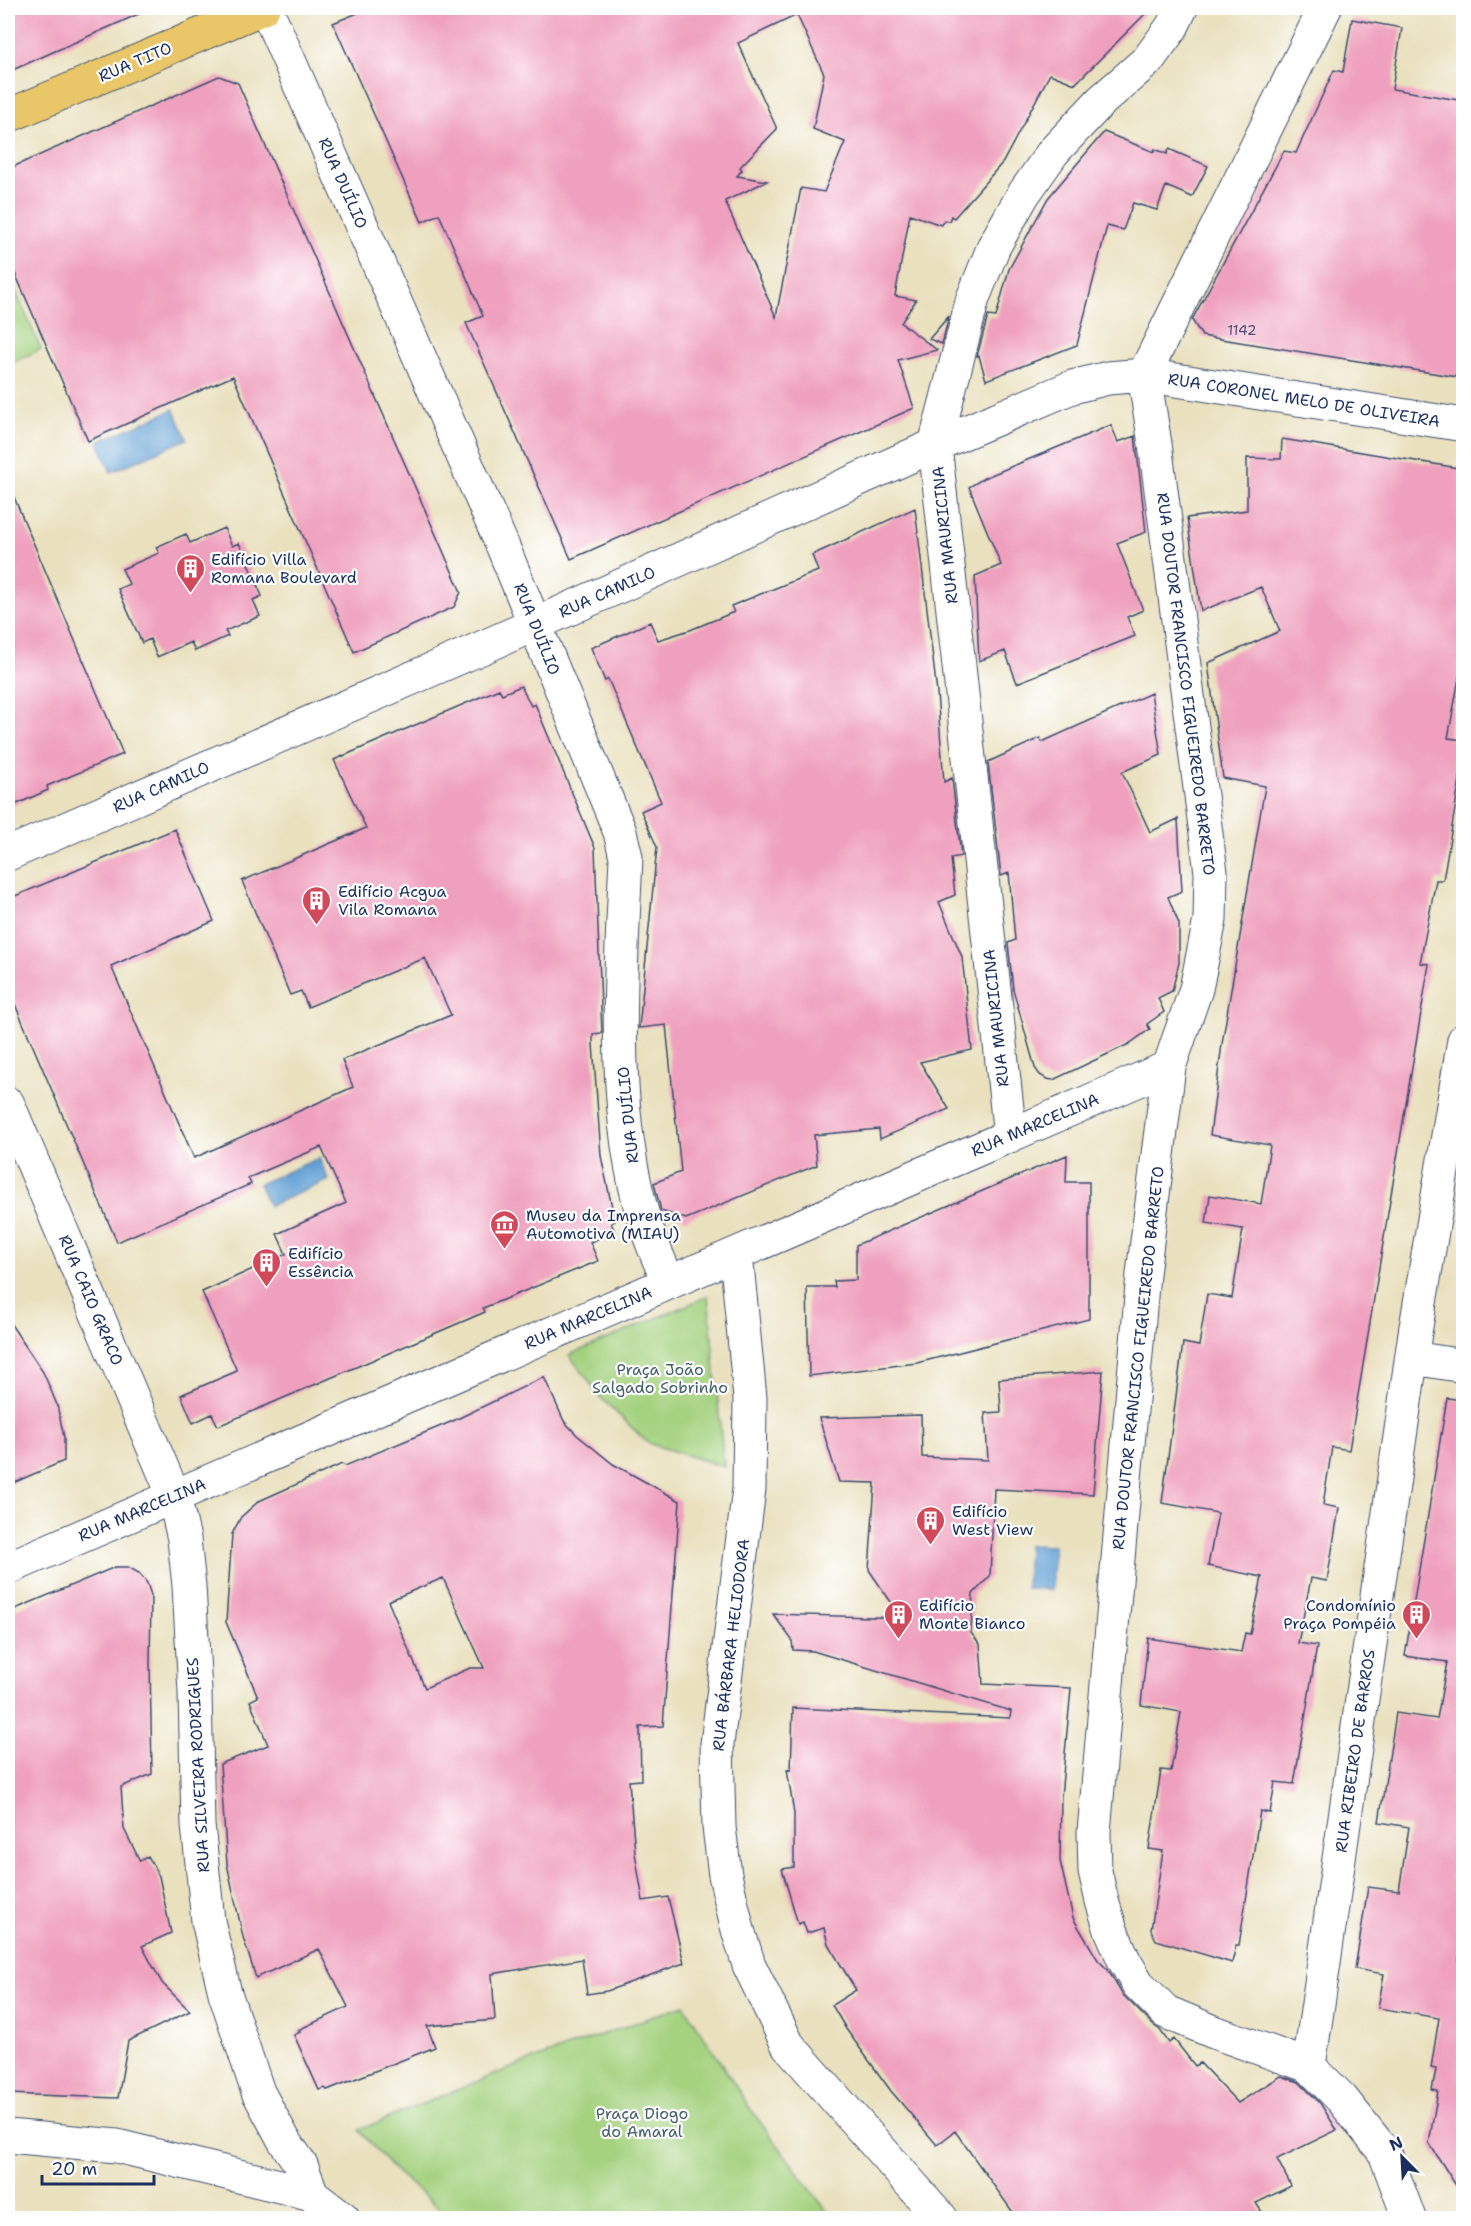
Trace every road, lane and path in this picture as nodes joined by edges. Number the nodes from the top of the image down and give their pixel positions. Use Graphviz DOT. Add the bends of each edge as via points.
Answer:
graph roads {
  1 [pos="264,8"];
  2 [pos="1180,8"];
  3 [pos="1324,8"];
  4 [pos="8,116"];
  5 [pos="1144,375"];
  6 [pos="1464,425"];
  7 [pos="935,445"];
  8 [pos="535,624"];
  9 [pos="8,854"];
  10 [pos="1464,1040"];
  11 [pos="1169,1067"];
  12 [pos="9,1110"];
  13 [pos="1010,1136"];
  14 [pos="736,1254"];
  15 [pos="669,1283"];
  16 [pos="1412,1358"];
  17 [pos="1464,1366"];
  18 [pos="174,1496"];
  19 [pos="8,1568"];
  20 [pos="1310,2066"];
  21 [pos="8,2136"];
  22 [pos="312,2194"];
  23 [pos="343,2218"];
  24 [pos="941,2218"];
  25 [pos="1409,2218"];
  1 -- 4 [label="main road, RUA TITO"];
  1 -- 8 [label="street, RUA DUÍLIO"];
  2 -- 7 [label="street, RUA MAURICINA" via="1172,27 1148,60 1101,101 1053,152 994,246 973,298"];
  3 -- 5 [label="street"];
  5 -- 6 [label="street, RUA CORONEL MELO DE OLIVEIRA"];
  5 -- 7 [label="street, RUA CAMILO" via="1072,387"];
  5 -- 11 [label="street, RUA DOUTOR FRANCISCO FIGUEIREDO BARRETO" via="1211,872 1210,920 1196,989"];
  7 -- 8 [label="street, RUA CAMILO"];
  7 -- 13 [label="street, RUA MAURICINA"];
  8 -- 9 [label="street, RUA CAMILO"];
  8 -- 15 [label="street, RUA DUÍLIO" via="620,832 626,857 621,1019 624,1101 644,1219"];
  10 -- 16 [label="street, RUA RIBEIRO DE BARROS"];
  11 -- 13 [label="street, RUA MARCELINA"];
  11 -- 20 [label="street, RUA DOUTOR FRANCISCO FIGUEIREDO BARRETO" via="1143,1274 1094,1832 1095,1871 1111,1930 1124,1960 1138,1984 1167,2012"];
  12 -- 18 [label="street, RUA CAIO GRACO"];
  13 -- 14 [label="street, RUA MARCELINA"];
  14 -- 15 [label="street, RUA MARCELINA"];
  14 -- 24 [label="street, RUA BÁRBARA HELIODORA" via="750,1398 749,1489 717,1744 719,1827 725,1875 749,1965 788,2045"];
  15 -- 18 [label="street, RUA MARCELINA"];
  16 -- 17 [label="street"];
  16 -- 20 [label="street, RUA RIBEIRO DE BARROS"];
  18 -- 19 [label="street, RUA MARCELINA"];
  18 -- 22 [label="street, RUA SILVEIRA RODRIGUES" via="189,1586 198,1825 208,1921 225,1993 258,2092 301,2165"];
  20 -- 25 [label="street" via="1385,2153"];
  21 -- 22 [label="street" via="117,2146"];
  22 -- 23 [label="street"];
}
